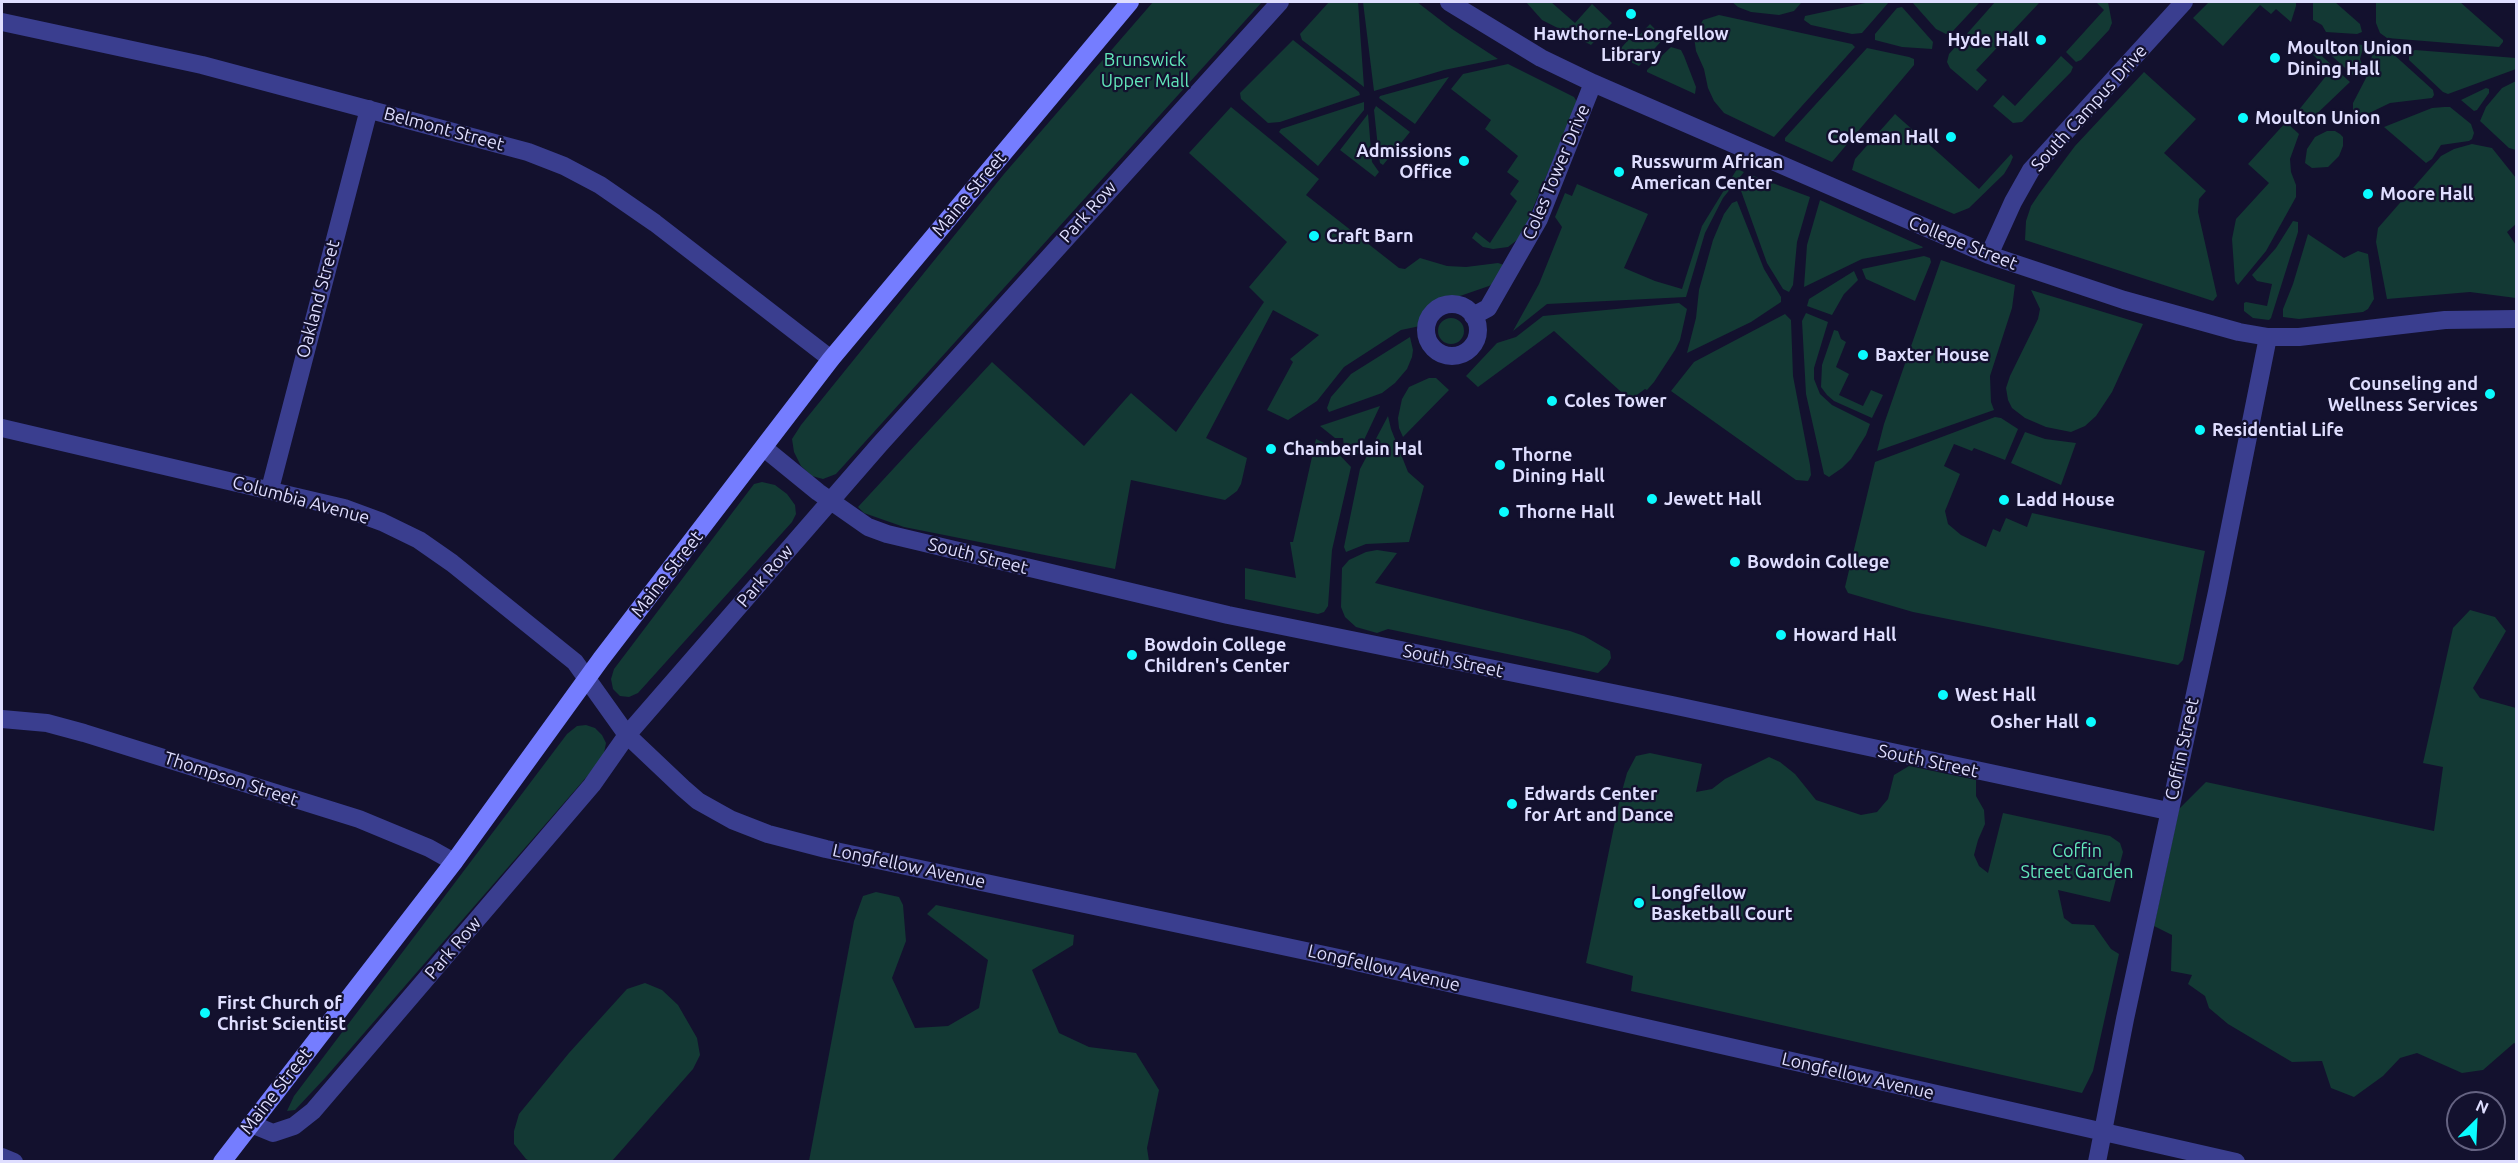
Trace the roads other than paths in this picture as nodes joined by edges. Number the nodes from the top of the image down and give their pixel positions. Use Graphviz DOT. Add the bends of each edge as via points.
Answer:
graph roads {
  1 [pos="1130,2"];
  2 [pos="1280,2"];
  3 [pos="1449,2"];
  4 [pos="2184,2"];
  5 [pos="2,22"];
  6 [pos="1593,83"];
  7 [pos="369,109"];
  8 [pos="1989,255"];
  9 [pos="1473,316"];
  10 [pos="2517,319"];
  11 [pos="2268,337"];
  12 [pos="831,359"];
  13 [pos="2,428"];
  14 [pos="764,448"];
  15 [pos="270,489"];
  16 [pos="831,500"];
  17 [pos="587,679"];
  18 [pos="2,719"];
  19 [pos="627,735"];
  20 [pos="2168,811"];
  21 [pos="454,862"];
  22 [pos="251,1124"];
  23 [pos="2103,1132"];
  24 [pos="2,1157"];
  25 [pos="14,1161"];
  26 [pos="222,1161"];
  27 [pos="2097,1161"];
  28 [pos="2236,1161"];
  1 -- 12 [label="street, Maine Street"];
  2 -- 16 [label="street, Park Row"];
  3 -- 6 [label="street, College Street" via="1541,58"];
  4 -- 8 [label="street, South Campus Drive" via="2031,170"];
  5 -- 7 [label="street, Belmont Street" via="202,65"];
  6 -- 8 [label="street, College Street"];
  6 -- 9 [label="street, Coles Tower Drive" via="1539,219 1488,308"];
  7 -- 12 [label="street, Belmont Street" via="528,152 600,185 687,246"];
  7 -- 15 [label="street, Oakland Street"];
  8 -- 11 [label="street, College Street" via="2124,300"];
  10 -- 11 [label="street, College Street" via="2445,320"];
  11 -- 20 [label="street, Coffin Street"];
  12 -- 14 [label="street, Maine Street"];
  13 -- 15 [label="street, Columbia Avenue"];
  14 -- 16 [label="street, South Street"];
  14 -- 17 [label="street, Maine Street"];
  15 -- 17 [label="street, Columbia Avenue" via="344,508 419,540 569,657"];
  16 -- 19 [label="street, Park Row"];
  16 -- 20 [label="street, South Street" via="868,527 887,534 1228,615"];
  17 -- 19 [label="street, Longfellow Avenue"];
  17 -- 21 [label="street, Maine Street"];
  18 -- 21 [label="street, Thompson Street" via="47,723 84,733 358,819"];
  19 -- 22 [label="street, Park Row" via="592,785 314,1111 294,1126 273,1133"];
  19 -- 23 [label="street, Longfellow Avenue" via="698,801 768,834 1334,957"];
  20 -- 23 [label="street, Coffin Street"];
  21 -- 22 [label="street, Maine Street"];
  22 -- 26 [label="street, Maine Street"];
  23 -- 27 [label="street, Coffin Street"];
  23 -- 28 [label="street, Longfellow Avenue"];
  24 -- 25 [label="street"];
}
